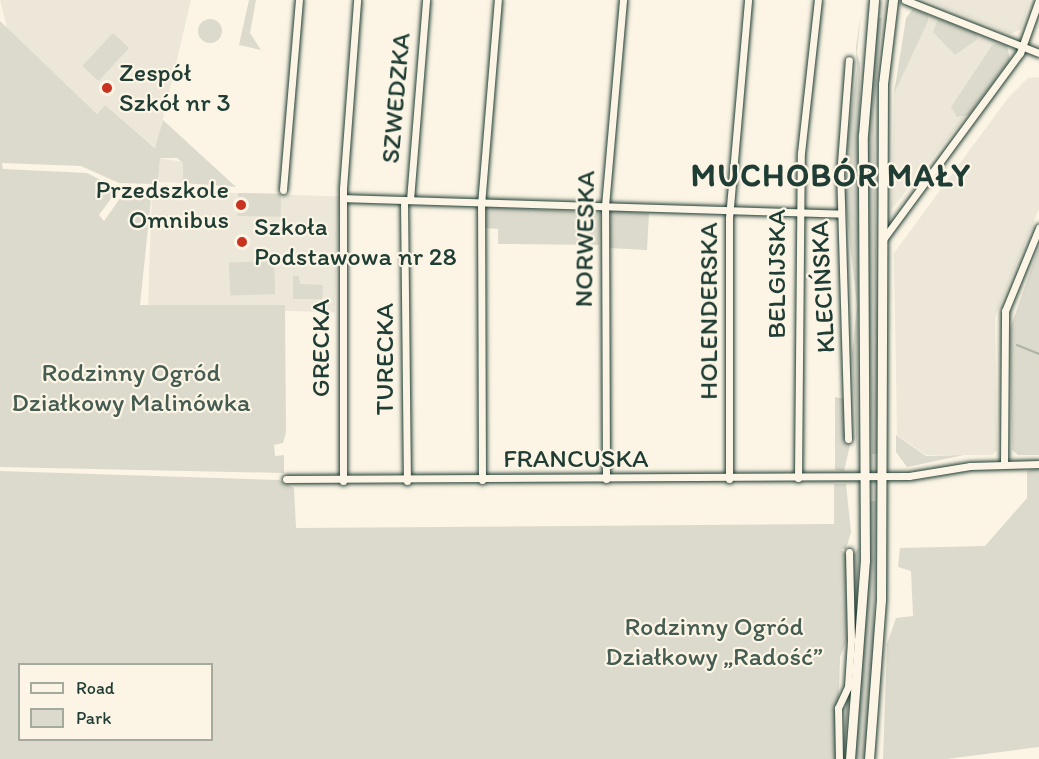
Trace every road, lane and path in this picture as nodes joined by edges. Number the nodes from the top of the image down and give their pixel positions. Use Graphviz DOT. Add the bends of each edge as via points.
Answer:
graph roads {
  1 [pos="299,0"];
  2 [pos="357,0"];
  3 [pos="426,0"];
  4 [pos="498,0"];
  5 [pos="623,0"];
  6 [pos="748,0"];
  7 [pos="818,0"];
  8 [pos="874,0"];
  9 [pos="893,0"];
  10 [pos="905,0"];
  11 [pos="1039,0"];
  12 [pos="1023,46"];
  13 [pos="1039,54"];
  14 [pos="849,60"];
  15 [pos="283,190"];
  16 [pos="343,198"];
  17 [pos="407,200"];
  18 [pos="481,202"];
  19 [pos="605,206"];
  20 [pos="730,211"];
  21 [pos="798,213"];
  22 [pos="840,214"];
  23 [pos="1039,228"];
  24 [pos="881,243"];
  25 [pos="848,440"];
  26 [pos="1039,464"];
  27 [pos="1004,465"];
  28 [pos="866,477"];
  29 [pos="882,477"];
  30 [pos="729,478"];
  31 [pos="798,478"];
  32 [pos="286,479"];
  33 [pos="606,479"];
  34 [pos="482,480"];
  35 [pos="343,481"];
  36 [pos="407,481"];
  37 [pos="849,552"];
  38 [pos="839,759"];
  39 [pos="850,759"];
  40 [pos="869,759"];
  1 -- 15 [label="street"];
  2 -- 16 [label="street, GRECKA"];
  3 -- 17 [label="street, SZWEDZKA"];
  4 -- 18 [label="street"];
  5 -- 19 [label="street, NORWESKA"];
  6 -- 20 [label="street, HOLENDERSKA"];
  7 -- 21 [label="street, BELGIJSKA" via="802,120"];
  8 -- 28 [label="main road" via="863,135"];
  9 -- 24 [label="main road" via="883,84"];
  10 -- 12 [label="street"];
  11 -- 12 [label="street"];
  12 -- 13 [label="street"];
  12 -- 24 [label="street"];
  14 -- 22 [label="street, KLECIŃSKA"];
  16 -- 17 [label="street"];
  16 -- 35 [label="street, GRECKA"];
  17 -- 18 [label="street"];
  17 -- 36 [label="street, TURECKA"];
  18 -- 19 [label="street"];
  18 -- 34 [label="street"];
  19 -- 20 [label="street"];
  19 -- 33 [label="street, NORWESKA"];
  20 -- 21 [label="street"];
  20 -- 30 [label="street, HOLENDERSKA"];
  21 -- 22 [label="street"];
  21 -- 31 [label="street, BELGIJSKA"];
  22 -- 25 [label="street, KLECIŃSKA"];
  23 -- 27 [label="street" via="1005,311"];
  24 -- 29 [label="main road"];
  26 -- 27 [label="street, FRANCUSKA"];
  27 -- 29 [label="street, FRANCUSKA"];
  28 -- 29 [label="street, FRANCUSKA"];
  28 -- 31 [label="street, FRANCUSKA"];
  28 -- 39 [label="main road" via="864,595"];
  29 -- 40 [label="main road" via="881,600"];
  30 -- 31 [label="street, FRANCUSKA"];
  30 -- 33 [label="street, FRANCUSKA"];
  32 -- 35 [label="street, FRANCUSKA"];
  33 -- 34 [label="street, FRANCUSKA"];
  34 -- 36 [label="street, FRANCUSKA"];
  35 -- 36 [label="street, FRANCUSKA"];
  37 -- 38 [label="street" via="851,640 848,687 838,708"];
}
